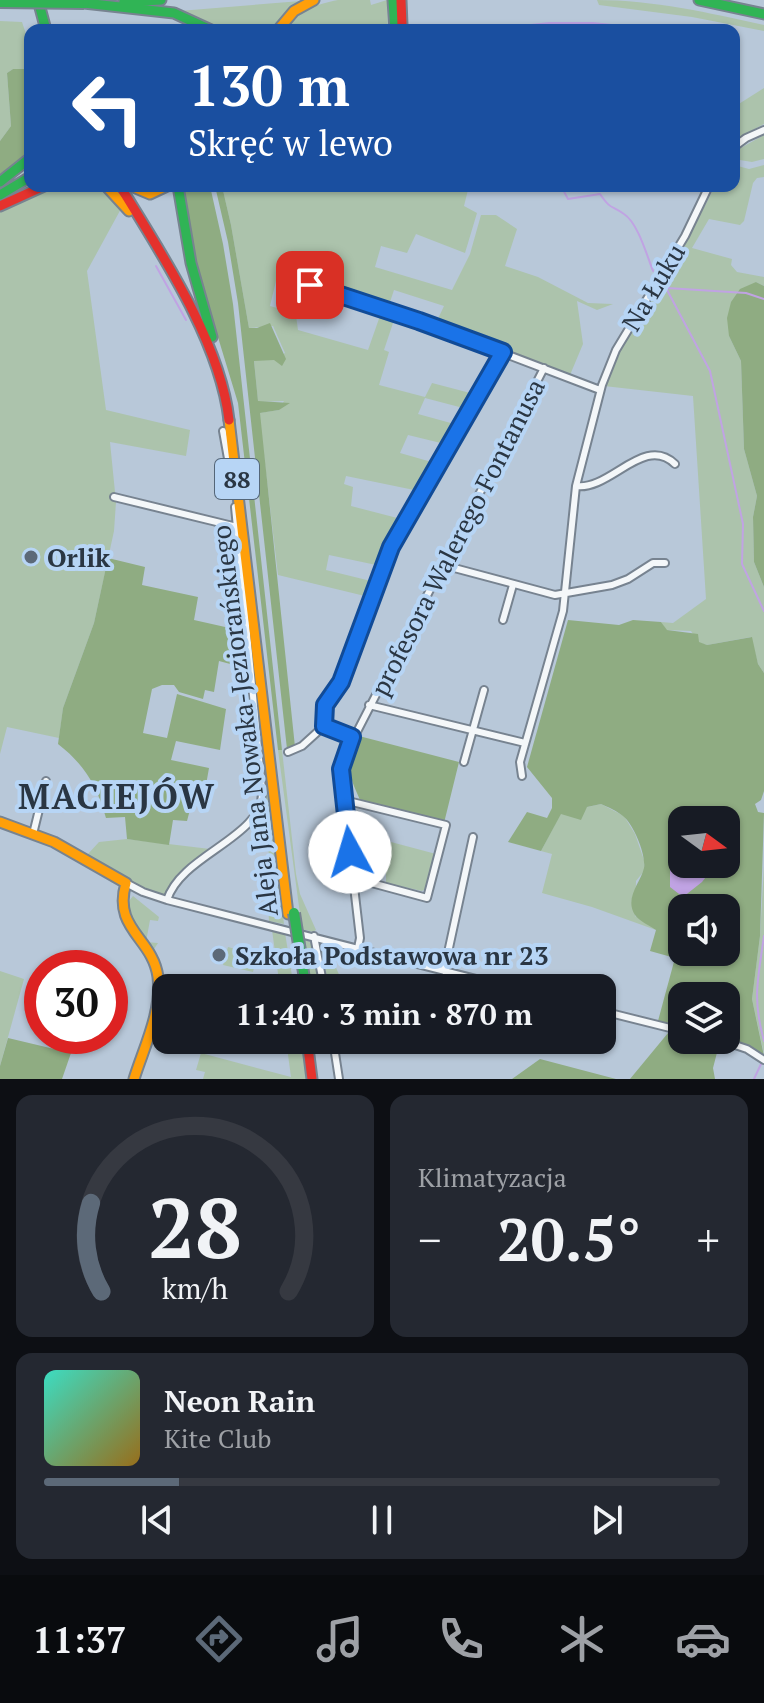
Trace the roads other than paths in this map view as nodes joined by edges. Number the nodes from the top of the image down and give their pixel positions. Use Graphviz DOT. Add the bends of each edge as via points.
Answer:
graph roads {
  1 [pos="31,0"];
  2 [pos="38,0"];
  3 [pos="161,0"];
  4 [pos="314,0"];
  5 [pos="393,0"];
  6 [pos="401,0"];
  7 [pos="699,0"];
  8 [pos="0,2"];
  9 [pos="84,3"];
  10 [pos="764,14"];
  11 [pos="37,24"];
  12 [pos="44,24"];
  13 [pos="198,24"];
  14 [pos="283,24"];
  15 [pos="395,24"];
  16 [pos="402,24"];
  17 [pos="764,130"];
  18 [pos="740,142"];
  19 [pos="24,163"];
  20 [pos="24,181"];
  21 [pos="0,182"];
  22 [pos="31,192"];
  23 [pos="112,192"];
  24 [pos="124,192"];
  25 [pos="133,192"];
  26 [pos="179,192"];
  27 [pos="706,192"];
  28 [pos="0,195"];
  29 [pos="0,206"];
  30 [pos="158,248"];
  31 [pos="286,277"];
  32 [pos="212,337"];
  33 [pos="503,352"];
  34 [pos="544,368"];
  35 [pos="600,390"];
  36 [pos="223,431"];
  37 [pos="675,464"];
  38 [pos="576,486"];
  39 [pos="114,497"];
  40 [pos="237,527"];
  41 [pos="665,563"];
  42 [pos="443,565"];
  43 [pos="513,585"];
  44 [pos="567,594"];
  45 [pos="503,620"];
  46 [pos="484,690"];
  47 [pos="369,705"];
  48 [pos="324,726"];
  49 [pos="472,731"];
  50 [pos="352,737"];
  51 [pos="525,743"];
  52 [pos="288,752"];
  53 [pos="464,762"];
  54 [pos="522,776"];
  55 [pos="46,781"];
  56 [pos="344,800"];
  57 [pos="0,822"];
  58 [pos="33,834"];
  59 [pos="473,837"];
  60 [pos="353,878"];
  61 [pos="126,883"];
  62 [pos="167,900"];
  63 [pos="291,914"];
  64 [pos="314,936"];
  65 [pos="358,948"];
  66 [pos="297,952"];
  67 [pos="444,971"];
  68 [pos="157,974"];
  69 [pos="298,974"];
  70 [pos="302,974"];
  71 [pos="321,974"];
  72 [pos="456,974"];
  73 [pos="616,1014"];
  74 [pos="152,1024"];
  75 [pos="668,1028"];
  76 [pos="740,1047"];
  77 [pos="310,1054"];
  78 [pos="314,1054"];
  79 [pos="335,1054"];
  80 [pos="764,1060"];
  81 [pos="134,1079"];
  82 [pos="315,1079"];
  83 [pos="339,1079"];
  1 -- 11 [label="main road"];
  2 -- 12 [label="main road"];
  3 -- 9 [label="main road"];
  4 -- 14 [label="main road"];
  5 -- 15 [label="main road"];
  6 -- 16 [label="main road"];
  7 -- 10 [label="main road"];
  8 -- 9 [label="main road, bridge"];
  9 -- 13 [label="main road" via="174,13"];
  17 -- 18 [label="street"];
  19 -- 21 [label="main road"];
  20 -- 28 [label="main road"];
  22 -- 29 [label="main road"];
  23 -- 30 [label="main road"];
  24 -- 30 [label="main road, Aleja Jana Nowaka-Jeziorańskiego / 88"];
  25 -- 32 [label="main road, Aleja Jana Nowaka-Jeziorańskiego / 88"];
  26 -- 32 [label="main road" via="191,263"];
  27 -- 35 [label="street, Na Łuku" via="616,350"];
  30 -- 63 [label="main road, Aleja Jana Nowaka-Jeziorańskiego / 88" via="198,320 228,410"];
  31 -- 33 [label="street"];
  32 -- 63 [label="main road, Aleja Jana Nowaka-Jeziorańskiego / 88" via="239,441"];
  33 -- 34 [label="street"];
  33 -- 48 [label="street" via="391,547 341,682 325,705"];
  34 -- 35 [label="street"];
  34 -- 42 [label="street, profesora Walerego Fontanusa"];
  35 -- 38 [label="street, Na Łuku"];
  36 -- 40 [label="street"];
  37 -- 38 [label="street" via="651,454 590,486"];
  38 -- 44 [label="street, Na Łuku"];
  39 -- 40 [label="street"];
  40 -- 62 [label="street" via="263,794 259,812 185,872"];
  41 -- 44 [label="street" via="653,563 612,585"];
  42 -- 43 [label="street"];
  42 -- 47 [label="street, profesora Walerego Fontanusa"];
  43 -- 44 [label="street"];
  43 -- 45 [label="street"];
  44 -- 51 [label="street, Na Łuku"];
  46 -- 49 [label="street"];
  47 -- 49 [label="street, profesora Walerego Fontanusa"];
  47 -- 50 [label="street, profesora Walerego Fontanusa"];
  48 -- 50 [label="street"];
  48 -- 52 [label="street"];
  49 -- 51 [label="street, profesora Walerego Fontanusa"];
  49 -- 53 [label="street"];
  50 -- 56 [label="street, profesora Walerego Fontanusa" via="342,764"];
  51 -- 54 [label="street, Na Łuku"];
  55 -- 58 [label="street"];
  56 -- 60 [label="street, profesora Walerego Fontanusa"];
  56 -- 60 [label="street" via="446,825 427,898"];
  57 -- 58 [label="main road"];
  58 -- 61 [label="main road"];
  59 -- 67 [label="street"];
  60 -- 65 [label="street, profesora Walerego Fontanusa"];
  61 -- 62 [label="street"];
  61 -- 68 [label="main road" via="120,906 154,959"];
  62 -- 64 [label="street"];
  63 -- 66 [label="main road, Aleja Jana Nowaka-Jeziorańskiego / 88, bridge"];
  64 -- 65 [label="street"];
  64 -- 71 [label="street"];
  65 -- 67 [label="street"];
  66 -- 69 [label="main road, Aleja Jana Nowaka-Jeziorańskiego / 88"];
  66 -- 70 [label="main road, Aleja Jana Nowaka-Jeziorańskiego / 88"];
  67 -- 72 [label="street"];
  73 -- 75 [label="street"];
  74 -- 81 [label="main road"];
  76 -- 80 [label="street"];
  77 -- 82 [label="main road"];
  78 -- 82 [label="main road"];
  79 -- 83 [label="street"];
}
